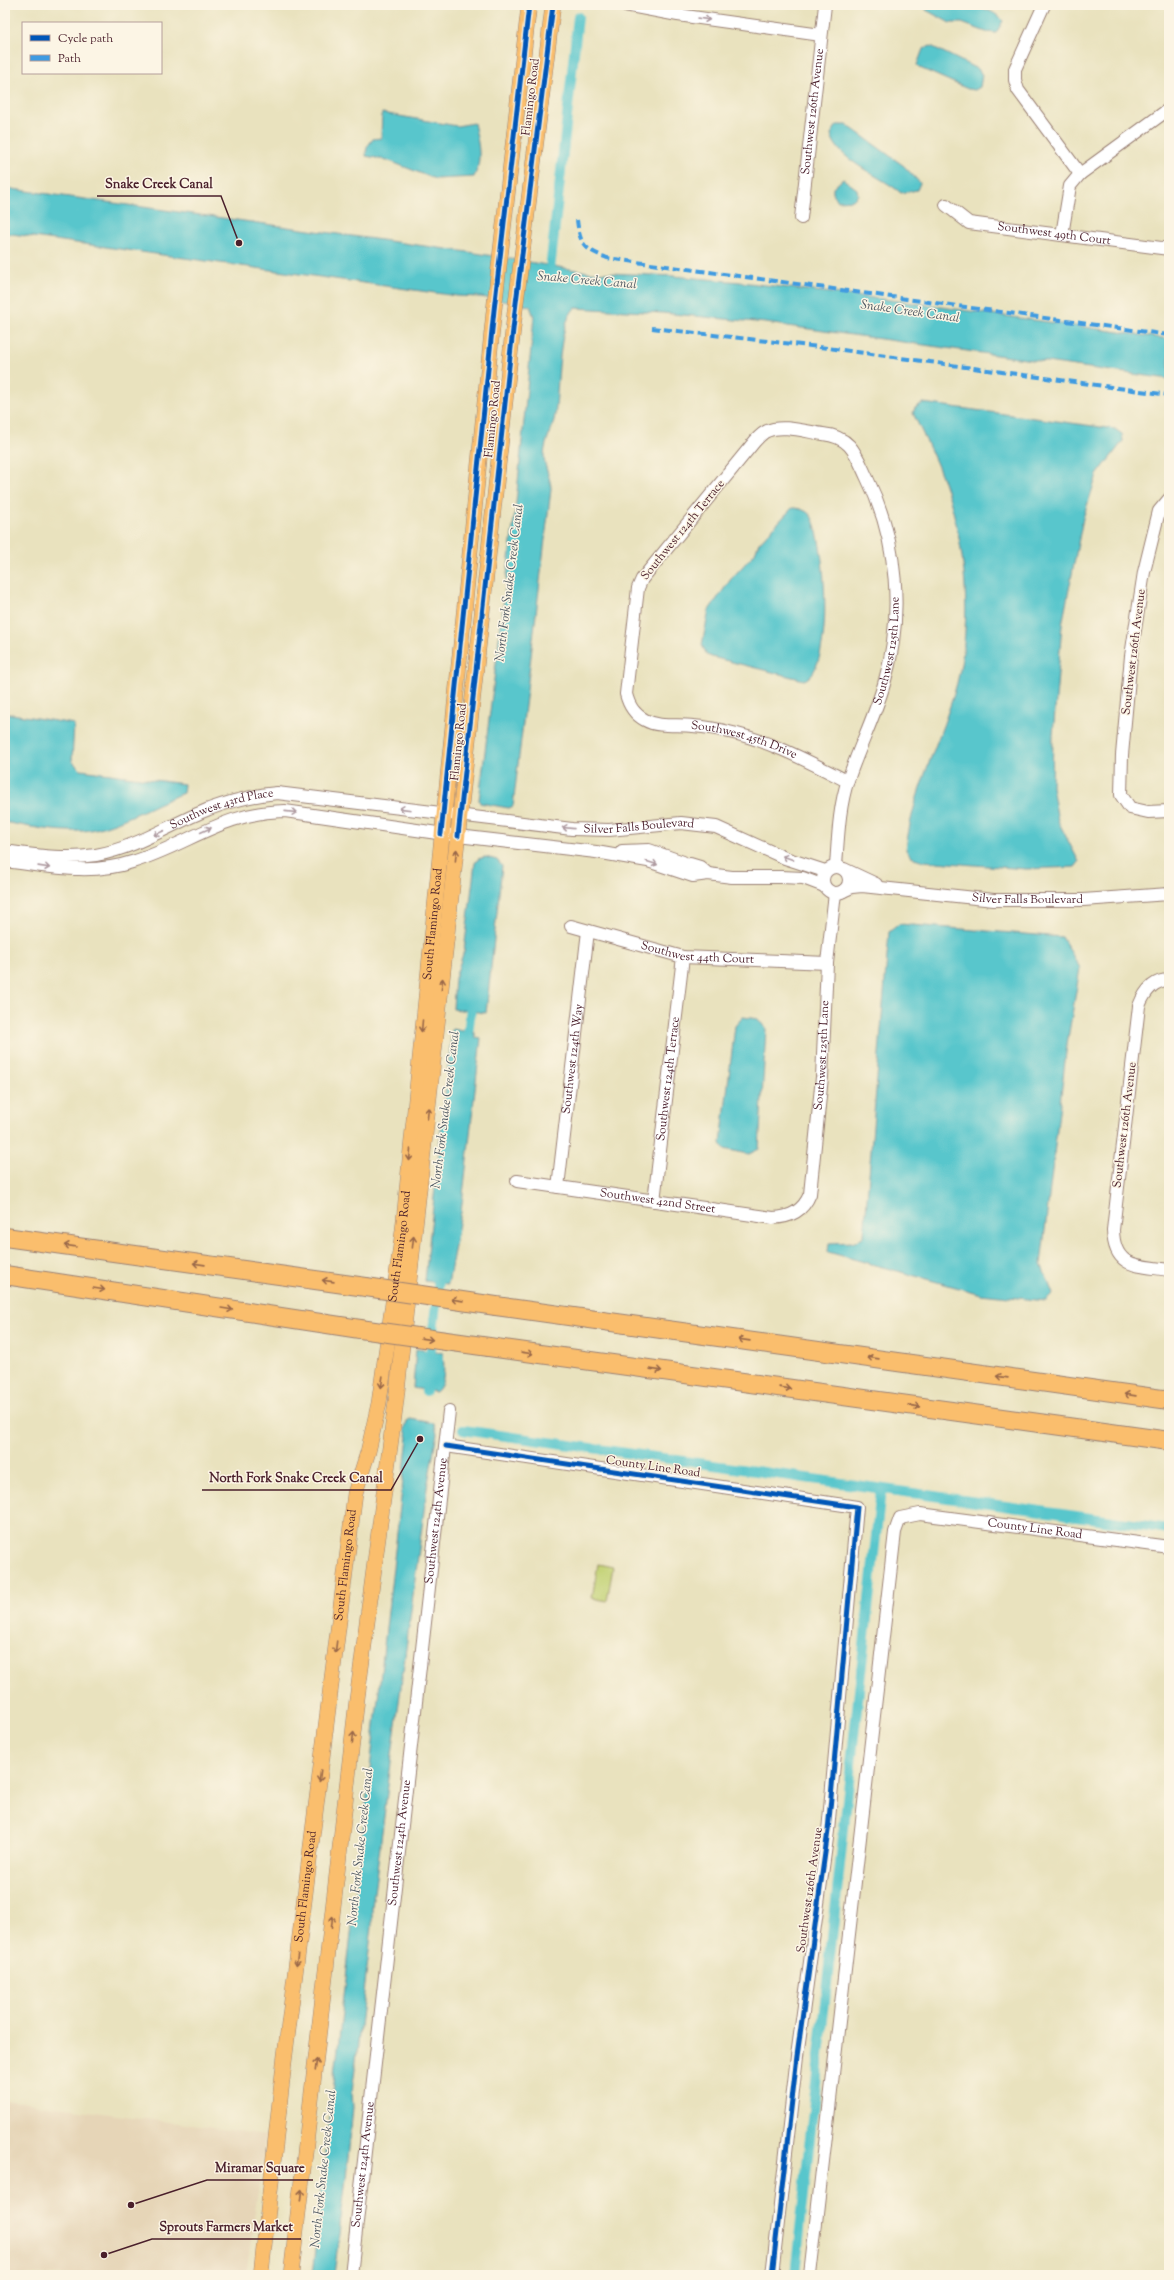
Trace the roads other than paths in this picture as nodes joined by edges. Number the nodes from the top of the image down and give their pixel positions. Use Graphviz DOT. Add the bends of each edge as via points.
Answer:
graph roads {
  1 [pos="530,5"];
  2 [pos="553,5"];
  3 [pos="625,5"];
  4 [pos="824,5"];
  5 [pos="1044,5"];
  6 [pos="821,35"];
  7 [pos="1169,110"];
  8 [pos="1080,174"];
  9 [pos="946,205"];
  10 [pos="802,218"];
  11 [pos="1062,235"];
  12 [pos="1169,250"];
  13 [pos="767,431"];
  14 [pos="1169,499"];
  15 [pos="636,714"];
  16 [pos="848,781"];
  17 [pos="1169,811"];
  18 [pos="443,813"];
  19 [pos="461,815"];
  20 [pos="441,834"];
  21 [pos="458,836"];
  22 [pos="125,846"];
  23 [pos="5,851"];
  24 [pos="596,852"];
  25 [pos="5,861"];
  26 [pos="132,862"];
  27 [pos="835,869"];
  28 [pos="708,874"];
  29 [pos="824,886"];
  30 [pos="887,888"];
  31 [pos="839,892"];
  32 [pos="1169,894"];
  33 [pos="571,926"];
  34 [pos="588,931"];
  35 [pos="683,957"];
  36 [pos="827,963"];
  37 [pos="1169,980"];
  38 [pos="517,1181"];
  39 [pos="558,1187"];
  40 [pos="654,1201"];
  41 [pos="797,1212"];
  42 [pos="5,1238"];
  43 [pos="1169,1270"];
  44 [pos="5,1275"];
  45 [pos="1169,1400"];
  46 [pos="449,1411"];
  47 [pos="1169,1441"];
  48 [pos="446,1446"];
  49 [pos="857,1507"];
  50 [pos="1169,1547"];
  51 [pos="261,2275"];
  52 [pos="291,2275"];
  53 [pos="351,2275"];
  54 [pos="772,2275"];
  55 [pos="810,2275"];
  1 -- 18 [label="main road, Flamingo Road" via="500,252"];
  2 -- 19 [label="main road, Flamingo Road" via="515,311"];
  3 -- 6 [label="street, one-way"];
  4 -- 6 [label="street, Southwest 126th Avenue"];
  5 -- 8 [label="street" via="1016,69 1015,80 1018,90"];
  6 -- 10 [label="street, Southwest 126th Avenue"];
  7 -- 8 [label="street"];
  8 -- 11 [label="street" via="1070,186"];
  9 -- 11 [label="street, Southwest 49th Court" via="969,223"];
  11 -- 12 [label="street, Southwest 49th Court"];
  13 -- 15 [label="street, Southwest 124th Terrace" via="755,440 642,579 638,588 626,694 629,705"];
  13 -- 16 [label="street, Southwest 125th Lane" via="780,429 830,435 852,447 876,496 892,549 896,592 895,634 884,684"];
  14 -- 17 [label="street, Southwest 126th Avenue" via="1159,511 1146,564 1132,656 1122,755 1121,795 1130,808 1148,812"];
  15 -- 16 [label="street, Southwest 45th Drive" via="646,721 658,724 692,725 766,742"];
  16 -- 27 [label="street, Southwest 125th Lane" via="838,835"];
  18 -- 19 [label="street, Silver Falls Boulevard"];
  18 -- 20 [label="main road, Flamingo Road"];
  18 -- 22 [label="street, Southwest 43rd Place, one-way" via="296,794 258,795 209,809"];
  19 -- 21 [label="main road, Flamingo Road"];
  27 -- 19 [label="street, Silver Falls Boulevard, one-way" via="785,858 716,827 681,823 609,830 572,829"];
  20 -- 21 [label="street, Silver Falls Boulevard"];
  26 -- 20 [label="street, Southwest 43rd Place, one-way" via="229,820 267,811 306,814"];
  20 -- 51 [label="main road, South Flamingo Road, one-way" via="403,1230 379,1403 355,1493 284,2063"];
  21 -- 24 [label="street, Silver Falls Boulevard"];
  52 -- 21 [label="main road, South Flamingo Road, one-way" via="357,1699 396,1402"];
  22 -- 23 [label="street, Southwest 43rd Place" via="97,855 72,858"];
  22 -- 26 [label="street"];
  24 -- 28 [label="street, Silver Falls Boulevard, one-way" via="648,861 693,876"];
  24 -- 28 [label="street, Silver Falls Boulevard" via="649,850 700,867"];
  25 -- 26 [label="street, Southwest 43rd Place, one-way" via="72,870 98,869"];
  27 -- 29 [label="street" via="822,878"];
  27 -- 30 [label="street, Silver Falls Boulevard"];
  27 -- 31 [label="street, Southwest 125th Lane" via="849,881"];
  28 -- 29 [label="street, Silver Falls Boulevard" via="803,878"];
  29 -- 31 [label="street, Silver Falls Boulevard"];
  30 -- 31 [label="street, Silver Falls Boulevard" via="852,887"];
  30 -- 32 [label="street, Silver Falls Boulevard" via="994,900 1083,900"];
  31 -- 36 [label="street, Southwest 125th Lane"];
  33 -- 34 [label="street, Southwest 44th Court"];
  34 -- 35 [label="street, Southwest 44th Court"];
  34 -- 39 [label="street, Southwest 124th Way"];
  35 -- 36 [label="street, Southwest 44th Court"];
  35 -- 40 [label="street, Southwest 124th Terrace"];
  36 -- 41 [label="street, Southwest 125th Lane" via="822,1076 810,1194 806,1204"];
  37 -- 43 [label="street, Southwest 126th Avenue" via="1151,986 1143,995 1139,1006 1113,1230 1113,1244 1125,1262"];
  38 -- 39 [label="street, Southwest 42nd Street"];
  39 -- 40 [label="street, Southwest 42nd Street"];
  40 -- 41 [label="street, Southwest 42nd Street" via="773,1218 786,1217"];
  45 -- 42 [label="highway, one-way, bridge"];
  44 -- 47 [label="highway, one-way, bridge" via="360,1329"];
  46 -- 48 [label="street, Southwest 124th Avenue"];
  48 -- 49 [label="street, County Line Road"];
  48 -- 53 [label="street, Southwest 124th Avenue"];
  49 -- 54 [label="street, Southwest 126th Avenue" via="828,1831 797,2056"];
  50 -- 55 [label="street, County Line Road" via="920,1514 900,1518 895,1532"];
}
